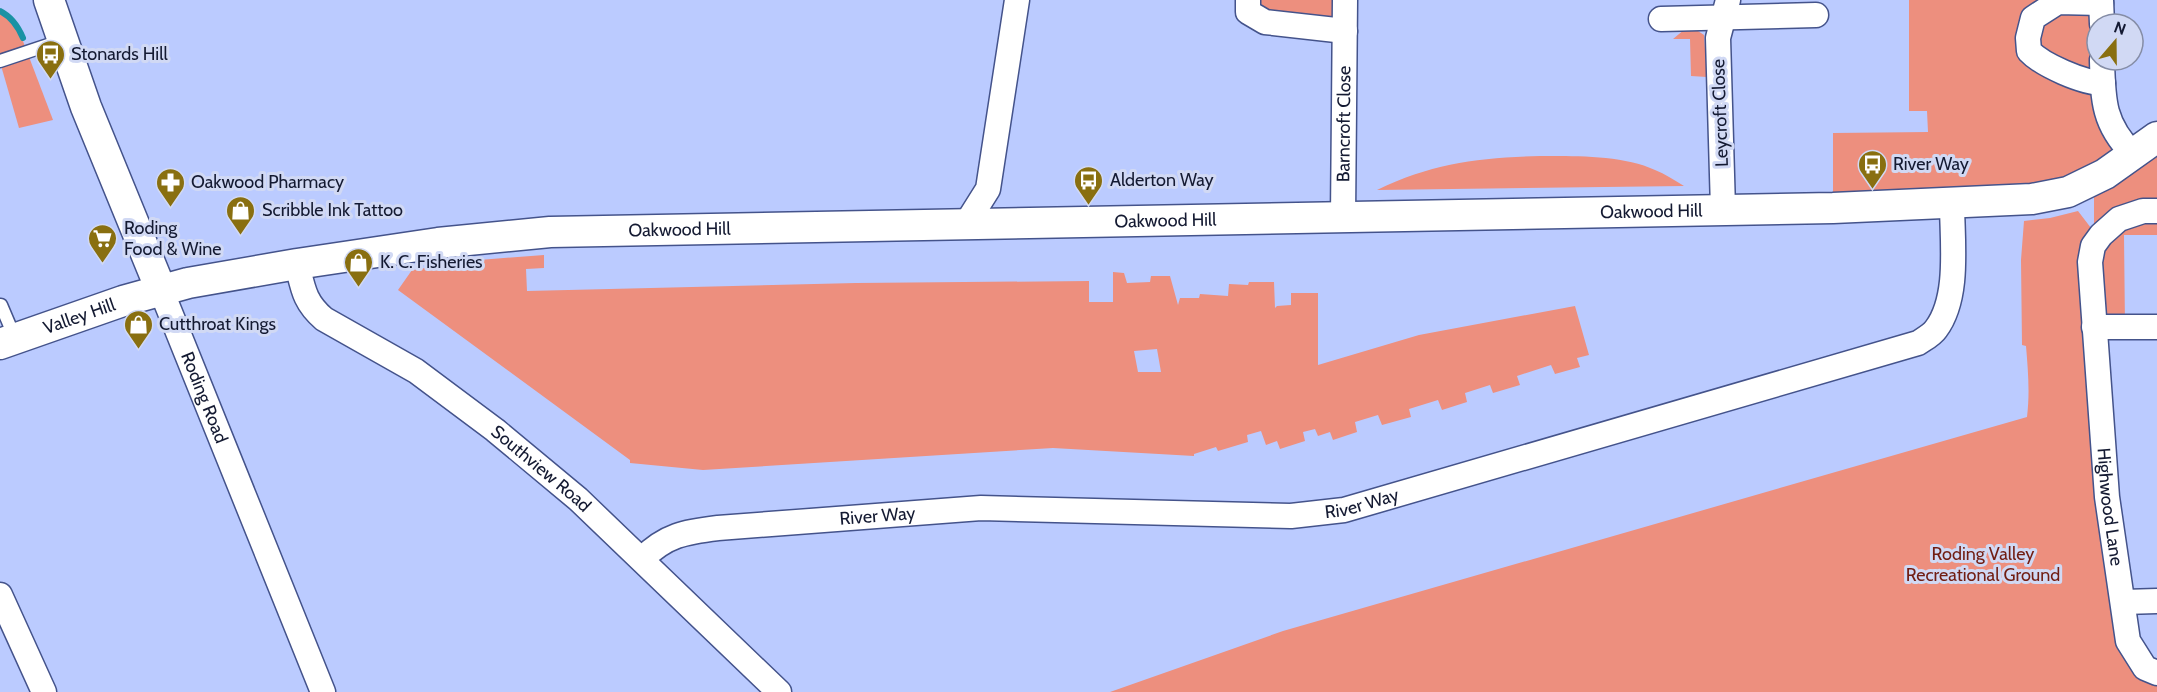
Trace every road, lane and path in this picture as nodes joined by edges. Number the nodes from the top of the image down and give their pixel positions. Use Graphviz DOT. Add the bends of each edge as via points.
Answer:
graph roads {
  1 [pos="49,0"];
  2 [pos="1017,0"];
  3 [pos="1248,0"];
  4 [pos="1345,0"];
  5 [pos="1725,9"];
  6 [pos="2101,9"];
  7 [pos="1816,15"];
  8 [pos="1661,20"];
  9 [pos="1345,31"];
  10 [pos="64,40"];
  11 [pos="0,61"];
  12 [pos="2101,72"];
  13 [pos="2103,72"];
  14 [pos="2157,137"];
  15 [pos="2133,154"];
  16 [pos="1952,202"];
  17 [pos="1723,209"];
  18 [pos="2157,211"];
  19 [pos="1343,217"];
  20 [pos="966,224"];
  21 [pos="297,264"];
  22 [pos="161,290"];
  23 [pos="1,304"];
  24 [pos="2094,327"];
  25 [pos="2157,327"];
  26 [pos="8,342"];
  27 [pos="642,559"];
  28 [pos="0,595"];
  29 [pos="2157,601"];
  30 [pos="2124,602"];
  31 [pos="2157,673"];
  32 [pos="44,692"];
  33 [pos="323,692"];
  34 [pos="778,692"];
  1 -- 10 [label="street, Roding Road"];
  2 -- 20 [label="street" via="988,189"];
  3 -- 9 [label="street" via="1248,12 1265,22"];
  4 -- 9 [label="street, Barncroft Close"];
  5 -- 7 [label="street"];
  5 -- 8 [label="street"];
  5 -- 17 [label="street, Leycroft Close" via="1718,38"];
  6 -- 12 [label="street" via="2058,2 2033,18 2028,38 2029,51 2037,59 2085,80"];
  9 -- 19 [label="street, Barncroft Close"];
  10 -- 11 [label="lane"];
  10 -- 22 [label="street, Roding Road" via="86,107"];
  13 -- 15 [label="street" via="2107,117"];
  14 -- 15 [label="street, Oakwood Hill"];
  15 -- 16 [label="street, Oakwood Hill" via="2105,174 2068,192 2032,199"];
  16 -- 17 [label="street, Oakwood Hill"];
  16 -- 27 [label="street, River Way" via="1952,285 1948,303 1935,331 1918,343 1344,510 1291,516 981,508 689,532 668,538"];
  17 -- 19 [label="street, Oakwood Hill"];
  18 -- 24 [label="street, Highwood Lane" via="2119,219 2093,246 2090,262"];
  19 -- 20 [label="street, Oakwood Hill"];
  20 -- 21 [label="street, Oakwood Hill" via="550,232 438,243"];
  21 -- 22 [label="street, Oakwood Hill"];
  21 -- 27 [label="street, Southview Road" via="305,297 324,319 416,371 495,430"];
  22 -- 26 [label="street, Valley Hill"];
  22 -- 33 [label="street, Roding Road"];
  23 -- 26 [label="lane"];
  24 -- 25 [label="street"];
  24 -- 30 [label="street, Highwood Lane" via="2107,497"];
  27 -- 34 [label="street, Southview Road"];
  28 -- 32 [label="street"];
  29 -- 30 [label="street"];
  30 -- 31 [label="street, Highwood Lane" via="2128,641 2145,668"];
}
